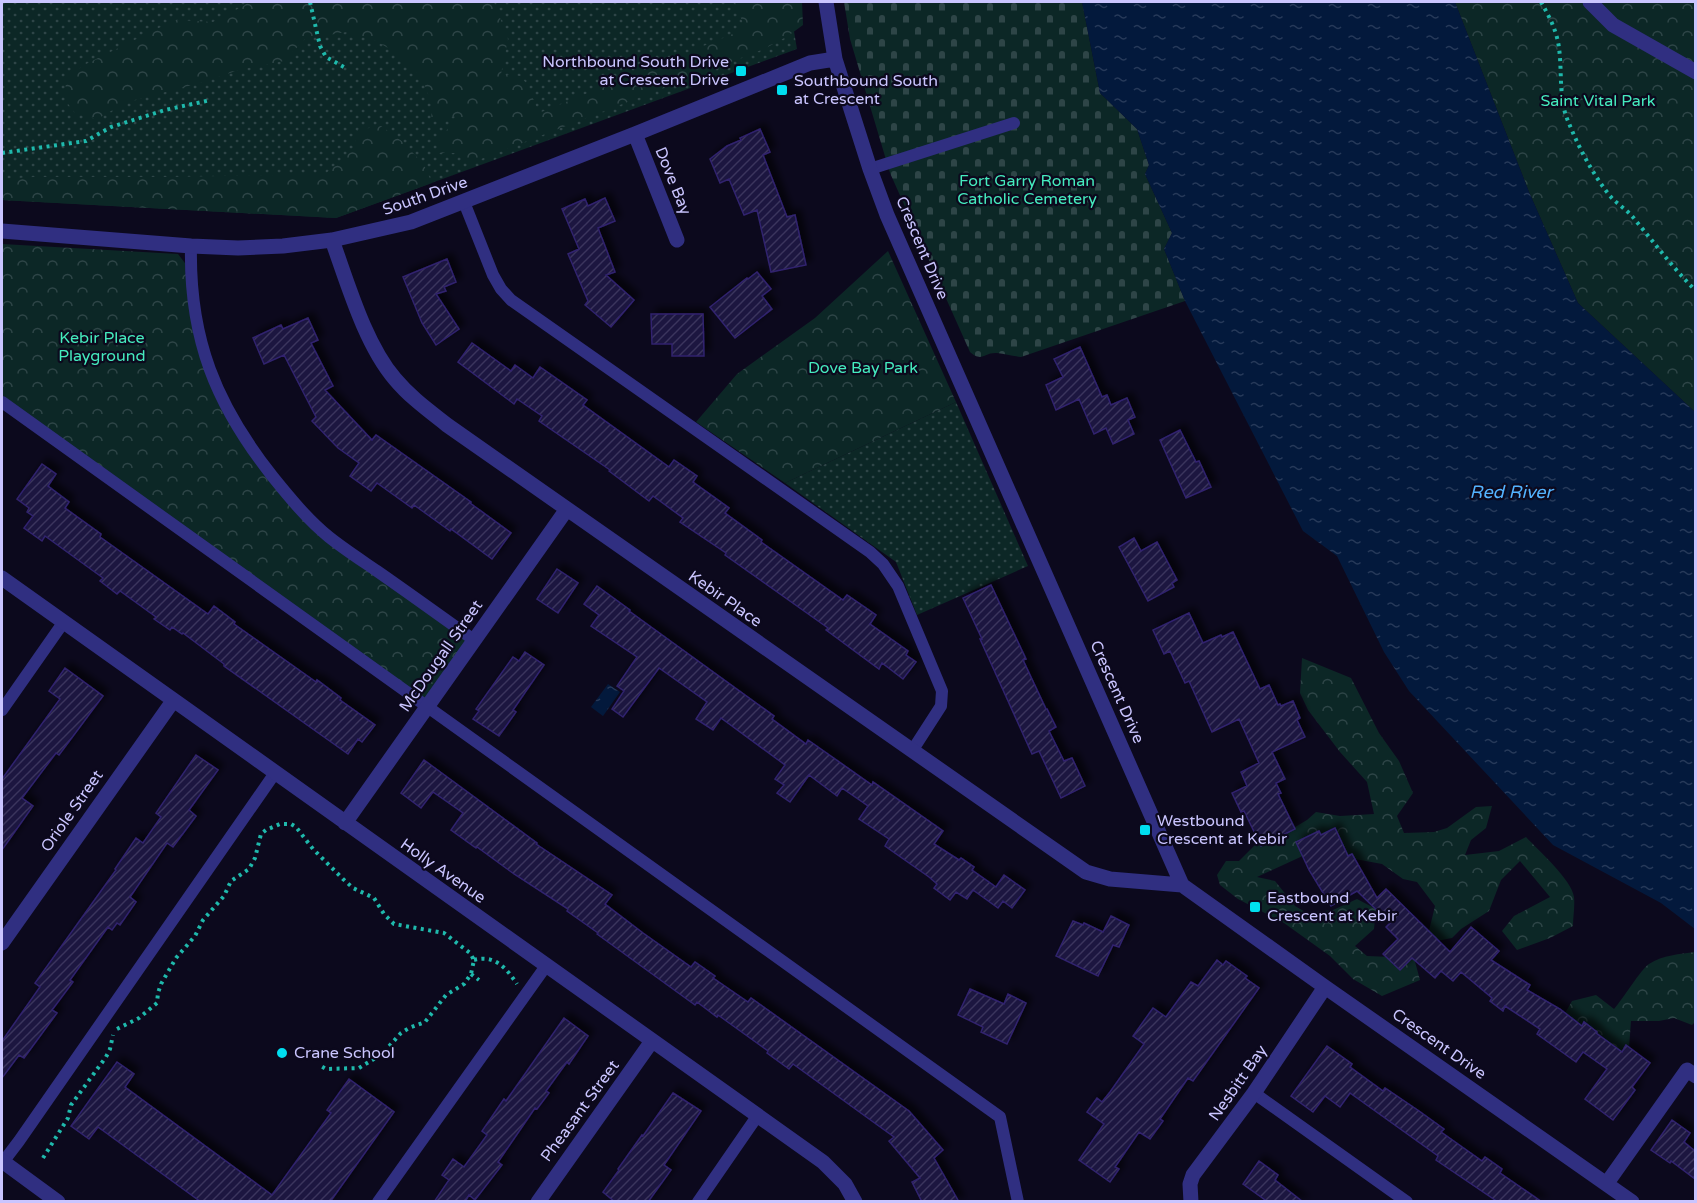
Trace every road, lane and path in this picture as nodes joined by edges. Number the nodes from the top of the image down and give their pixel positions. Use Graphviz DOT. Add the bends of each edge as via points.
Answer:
graph roads {
  1 [pos="310,2"];
  2 [pos="826,2"];
  3 [pos="1541,2"];
  4 [pos="1590,2"];
  5 [pos="835,59"];
  6 [pos="344,67"];
  7 [pos="1695,72"];
  8 [pos="211,100"];
  9 [pos="1014,123"];
  10 [pos="635,134"];
  11 [pos="2,153"];
  12 [pos="870,169"];
  13 [pos="464,202"];
  14 [pos="2,231"];
  15 [pos="332,240"];
  16 [pos="677,240"];
  17 [pos="191,246"];
  18 [pos="1695,291"];
  19 [pos="2,402"];
  20 [pos="567,509"];
  21 [pos="2,578"];
  22 [pos="63,623"];
  23 [pos="474,640"];
  24 [pos="173,701"];
  25 [pos="426,708"];
  26 [pos="2,710"];
  27 [pos="912,751"];
  28 [pos="275,773"];
  29 [pos="345,823"];
  30 [pos="1182,885"];
  31 [pos="2,943"];
  32 [pos="474,960"];
  33 [pos="546,966"];
  34 [pos="471,974"];
  35 [pos="478,980"];
  36 [pos="1325,987"];
  37 [pos="527,992"];
  38 [pos="652,1041"];
  39 [pos="320,1065"];
  40 [pos="1695,1076"];
  41 [pos="1254,1093"];
  42 [pos="758,1115"];
  43 [pos="43,1158"];
  44 [pos="2,1162"];
  45 [pos="1606,1183"];
  46 [pos="58,1202"];
  47 [pos="378,1202"];
  48 [pos="538,1202"];
  49 [pos="698,1202"];
  50 [pos="855,1202"];
  51 [pos="1018,1202"];
  52 [pos="1191,1202"];
  53 [pos="1407,1202"];
  54 [pos="1632,1202"];
  1 -- 6 [label="path" via="320,46 326,57"];
  2 -- 5 [label="street, Crescent Drive"];
  3 -- 18 [label="path" via="1554,26 1565,113 1581,152 1611,198 1634,218"];
  4 -- 7 [label="street" via="1613,25"];
  5 -- 10 [label="street, South Drive" via="810,63"];
  5 -- 12 [label="street, Crescent Drive"];
  8 -- 11 [label="path" via="111,127 86,141"];
  9 -- 12 [label="lane"];
  10 -- 13 [label="street, South Drive"];
  10 -- 16 [label="street, Dove Bay"];
  12 -- 30 [label="street, Crescent Drive"];
  13 -- 15 [label="street, South Drive" via="411,222"];
  13 -- 27 [label="lane" via="492,274 512,300 883,564 898,586 942,691 941,706"];
  14 -- 17 [label="street, South Drive"];
  15 -- 17 [label="street, South Drive" via="238,248"];
  15 -- 20 [label="street, Kebir Place" via="369,337 393,377 439,418"];
  17 -- 23 [label="lane" via="192,293 206,360 231,415 257,457 328,537"];
  19 -- 25 [label="lane"];
  20 -- 23 [label="street, McDougall Street"];
  20 -- 27 [label="street, Kebir Place"];
  21 -- 22 [label="street, Holly Avenue"];
  22 -- 24 [label="street, Holly Avenue"];
  22 -- 26 [label="lane"];
  23 -- 25 [label="street, McDougall Street"];
  24 -- 28 [label="street, Holly Avenue"];
  24 -- 31 [label="street, Oriole Street"];
  25 -- 29 [label="street, McDougall Street"];
  25 -- 51 [label="lane" via="1000,1117"];
  27 -- 30 [label="street, Kebir Place" via="1086,872 1110,879"];
  28 -- 29 [label="street, Holly Avenue"];
  28 -- 44 [label="lane"];
  29 -- 33 [label="street, Holly Avenue"];
  30 -- 36 [label="street, Crescent Drive"];
  32 -- 34 [label="path"];
  32 -- 37 [label="path" via="490,959 500,964"];
  32 -- 43 [label="path" via="444,933 394,924 374,898 348,884 296,827 286,823 272,827 261,834 249,868 231,881 224,896 176,958 161,984 157,1003 139,1018 114,1030 106,1057 71,1105 68,1118"];
  33 -- 37 [label="lane"];
  33 -- 38 [label="street, Holly Avenue"];
  34 -- 35 [label="path"];
  34 -- 39 [label="path" via="464,984 446,995 425,1022 409,1028 372,1061 358,1068 327,1069"];
  36 -- 41 [label="street, Nesbitt Bay"];
  36 -- 45 [label="street, Crescent Drive"];
  37 -- 47 [label="lane"];
  38 -- 42 [label="street, Holly Avenue"];
  38 -- 48 [label="street, Pheasant Street"];
  40 -- 45 [label="street" via="1687,1070"];
  41 -- 52 [label="street, Nesbitt Bay" via="1192,1175"];
  41 -- 53 [label="lane"];
  42 -- 49 [label="lane"];
  42 -- 50 [label="street, Holly Avenue" via="836,1173"];
  44 -- 46 [label="street"];
  45 -- 54 [label="street, Crescent Drive"];
}
